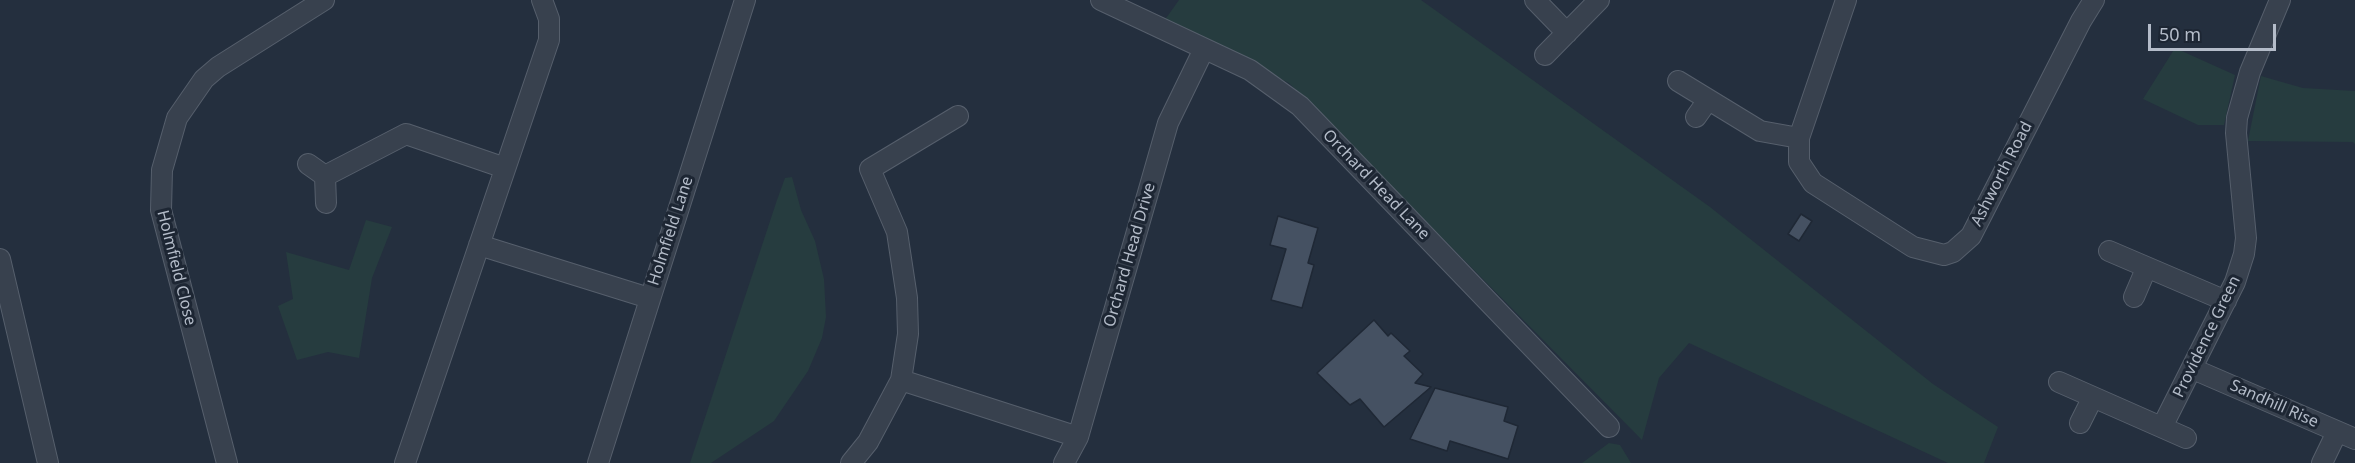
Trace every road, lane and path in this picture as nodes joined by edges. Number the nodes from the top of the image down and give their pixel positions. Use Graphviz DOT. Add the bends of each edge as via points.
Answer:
graph roads {
  1 [pos="324,0"];
  2 [pos="542,0"];
  3 [pos="746,0"];
  4 [pos="1101,0"];
  5 [pos="1535,0"];
  6 [pos="1599,0"];
  7 [pos="2094,0"];
  8 [pos="2280,0"];
  9 [pos="1844,1"];
  10 [pos="1567,33"];
  11 [pos="1204,49"];
  12 [pos="1545,55"];
  13 [pos="1678,81"];
  14 [pos="1708,100"];
  15 [pos="958,116"];
  16 [pos="1696,117"];
  17 [pos="1799,138"];
  18 [pos="308,164"];
  19 [pos="505,168"];
  20 [pos="326,176"];
  21 [pos="326,203"];
  22 [pos="480,244"];
  23 [pos="2109,251"];
  24 [pos="0,259"];
  25 [pos="2146,268"];
  26 [pos="2134,297"];
  27 [pos="649,298"];
  28 [pos="2226,301"];
  29 [pos="2193,369"];
  30 [pos="901,380"];
  31 [pos="2059,382"];
  32 [pos="2093,397"];
  33 [pos="2080,423"];
  34 [pos="1609,427"];
  35 [pos="2162,427"];
  36 [pos="2337,432"];
  37 [pos="1078,437"];
  38 [pos="2186,438"];
  39 [pos="2355,439"];
  40 [pos="48,463"];
  41 [pos="227,463"];
  42 [pos="405,463"];
  43 [pos="598,463"];
  44 [pos="851,463"];
  45 [pos="1064,463"];
  46 [pos="2322,463"];
  1 -- 41 [label="street, Holmfield Close" via="204,79 177,118 162,170 161,210"];
  2 -- 19 [label="street" via="549,19 549,40"];
  3 -- 27 [label="street, Holmfield Lane"];
  4 -- 11 [label="street, Orchard Head Lane"];
  5 -- 10 [label="street"];
  6 -- 10 [label="street"];
  7 -- 17 [label="street, Ashworth Road" via="1971,236 1953,252 1929,253 1912,248 1813,183 1799,162"];
  8 -- 28 [label="street, Providence Green" via="2239,106 2236,134 2246,238"];
  9 -- 17 [label="street, Ashworth Road"];
  10 -- 12 [label="street"];
  11 -- 34 [label="street, Orchard Head Lane" via="1250,70 1300,106"];
  11 -- 37 [label="street, Orchard Head Drive" via="1168,123"];
  13 -- 14 [label="street"];
  14 -- 16 [label="street"];
  14 -- 17 [label="street" via="1760,131"];
  15 -- 30 [label="street" via="870,169 897,232 907,298 908,334"];
  18 -- 20 [label="street"];
  19 -- 20 [label="street" via="406,134"];
  19 -- 22 [label="street"];
  20 -- 21 [label="street"];
  22 -- 27 [label="street"];
  22 -- 42 [label="street"];
  23 -- 25 [label="street"];
  24 -- 40 [label="street"];
  25 -- 26 [label="street"];
  25 -- 28 [label="street"];
  27 -- 43 [label="street, Holmfield Lane"];
  28 -- 29 [label="street, Providence Green"];
  29 -- 35 [label="street, Providence Green"];
  29 -- 36 [label="street, Sandhill Rise"];
  30 -- 37 [label="street"];
  30 -- 44 [label="street" via="868,442"];
  31 -- 32 [label="street"];
  32 -- 33 [label="street"];
  32 -- 35 [label="street"];
  35 -- 38 [label="street"];
  36 -- 39 [label="street, Sandhill Rise"];
  36 -- 46 [label="street"];
  37 -- 45 [label="street, Orchard Head Drive"];
}
